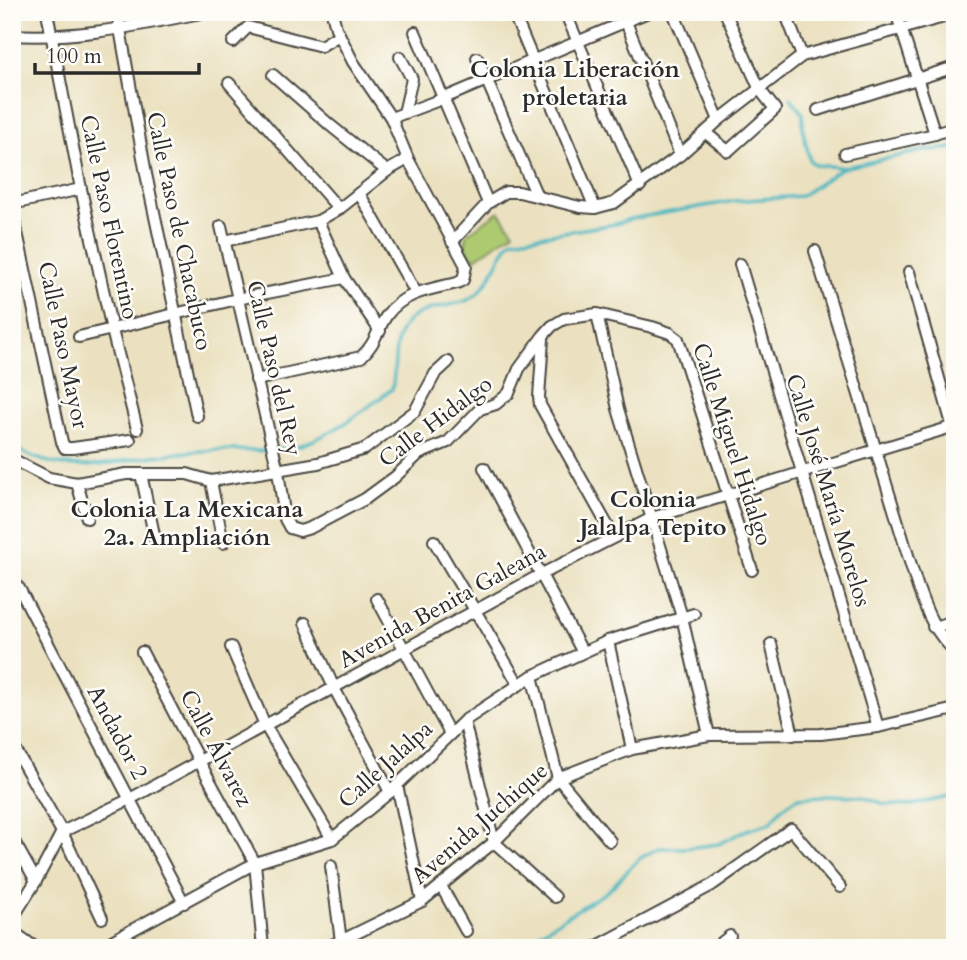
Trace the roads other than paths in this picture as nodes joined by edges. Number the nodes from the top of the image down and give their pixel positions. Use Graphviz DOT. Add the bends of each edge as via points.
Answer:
graph roads {
  1 [pos="47,12"];
  2 [pos="117,12"];
  3 [pos="206,12"];
  4 [pos="331,12"];
  5 [pos="513,12"];
  6 [pos="565,12"];
  7 [pos="649,12"];
  8 [pos="673,12"];
  9 [pos="725,12"];
  10 [pos="785,12"];
  11 [pos="895,12"];
  12 [pos="955,14"];
  13 [pos="624,17"];
  14 [pos="120,29"];
  15 [pos="901,30"];
  16 [pos="415,32"];
  17 [pos="12,35"];
  18 [pos="339,35"];
  19 [pos="53,37"];
  20 [pos="578,41"];
  21 [pos="233,42"];
  22 [pos="802,56"];
  23 [pos="401,57"];
  24 [pos="477,58"];
  25 [pos="532,60"];
  26 [pos="955,67"];
  27 [pos="273,75"];
  28 [pos="486,80"];
  29 [pos="917,80"];
  30 [pos="229,83"];
  31 [pos="760,90"];
  32 [pos="442,99"];
  33 [pos="818,110"];
  34 [pos="404,113"];
  35 [pos="391,118"];
  36 [pos="719,120"];
  37 [pos="955,127"];
  38 [pos="706,133"];
  39 [pos="935,134"];
  40 [pos="845,154"];
  41 [pos="680,155"];
  42 [pos="408,159"];
  43 [pos="387,171"];
  44 [pos="640,186"];
  45 [pos="81,189"];
  46 [pos="359,193"];
  47 [pos="537,196"];
  48 [pos="488,203"];
  49 [pos="12,207"];
  50 [pos="595,208"];
  51 [pos="339,209"];
  52 [pos="318,221"];
  53 [pos="221,226"];
  54 [pos="224,241"];
  55 [pos="453,242"];
  56 [pos="17,247"];
  57 [pos="815,251"];
  58 [pos="740,264"];
  59 [pos="909,272"];
  60 [pos="344,278"];
  61 [pos="416,293"];
  62 [pos="237,299"];
  63 [pos="176,314"];
  64 [pos="597,314"];
  65 [pos="111,330"];
  66 [pos="380,331"];
  67 [pos="670,333"];
  68 [pos="543,336"];
  69 [pos="79,338"];
  70 [pos="448,362"];
  71 [pos="256,380"];
  72 [pos="197,416"];
  73 [pos="137,429"];
  74 [pos="954,429"];
  75 [pos="130,440"];
  76 [pos="876,450"];
  77 [pos="12,459"];
  78 [pos="277,468"];
  79 [pos="484,468"];
  80 [pos="802,473"];
  81 [pos="142,474"];
  82 [pos="211,481"];
  83 [pos="77,483"];
  84 [pos="728,494"];
  85 [pos="87,518"];
  86 [pos="652,518"];
  87 [pos="285,519"];
  88 [pos="614,537"];
  89 [pos="155,539"];
  90 [pos="433,541"];
  91 [pos="223,542"];
  92 [pos="752,570"];
  93 [pos="542,574"];
  94 [pos="12,582"];
  95 [pos="377,599"];
  96 [pos="474,611"];
  97 [pos="694,614"];
  98 [pos="682,617"];
  99 [pos="955,621"];
  100 [pos="305,623"];
  101 [pos="933,627"];
  102 [pos="608,641"];
  103 [pos="771,644"];
  104 [pos="230,647"];
  105 [pos="404,650"];
  106 [pos="582,651"];
  107 [pos="955,651"];
  108 [pos="142,652"];
  109 [pos="532,676"];
  110 [pos="519,685"];
  111 [pos="334,688"];
  112 [pos="955,709"];
  113 [pos="464,720"];
  114 [pos="265,725"];
  115 [pos="878,727"];
  116 [pos="450,734"];
  117 [pos="793,735"];
  118 [pos="709,736"];
  119 [pos="12,744"];
  120 [pos="632,749"];
  121 [pos="199,761"];
  122 [pos="558,778"];
  123 [pos="394,788"];
  124 [pos="130,799"];
  125 [pos="62,832"];
  126 [pos="12,838"];
  127 [pos="332,839"];
  128 [pos="610,841"];
  129 [pos="494,842"];
  130 [pos="256,863"];
  131 [pos="331,866"];
  132 [pos="36,881"];
  133 [pos="441,886"];
  134 [pos="840,887"];
  135 [pos="555,897"];
  136 [pos="422,901"];
  137 [pos="184,903"];
  138 [pos="102,918"];
  139 [pos="12,919"];
  140 [pos="466,930"];
  141 [pos="12,931"];
  142 [pos="730,936"];
  143 [pos="341,941"];
  144 [pos="36,948"];
  145 [pos="105,948"];
  146 [pos="263,948"];
  147 [pos="326,948"];
  148 [pos="594,948"];
  149 [pos="715,948"];
  1 -- 19 [label="street, Calle Paso Florentino"];
  2 -- 14 [label="street, Calle Paso de Chacabuco"];
  3 -- 14 [label="street"];
  4 -- 18 [label="street"];
  5 -- 25 [label="street"];
  6 -- 20 [label="street"];
  7 -- 13 [label="street"];
  8 -- 36 [label="street"];
  9 -- 31 [label="street"];
  10 -- 22 [label="street"];
  11 -- 15 [label="street"];
  12 -- 15 [label="street"];
  13 -- 20 [label="street"];
  13 -- 41 [label="street"];
  14 -- 19 [label="street"];
  14 -- 63 [label="street, Calle Paso de Chacabuco"];
  15 -- 22 [label="street"];
  15 -- 29 [label="street"];
  16 -- 32 [label="street"];
  17 -- 19 [label="street"];
  18 -- 21 [label="street" via="321,46 248,27"];
  18 -- 35 [label="street"];
  19 -- 45 [label="street, Calle Paso Florentino"];
  20 -- 25 [label="street"];
  20 -- 44 [label="street"];
  22 -- 31 [label="street"];
  23 -- 34 [label="street" via="412,79"];
  24 -- 28 [label="street"];
  25 -- 28 [label="street"];
  25 -- 50 [label="street"];
  26 -- 29 [label="street"];
  27 -- 43 [label="street"];
  28 -- 32 [label="street"];
  28 -- 47 [label="street"];
  29 -- 33 [label="street"];
  29 -- 39 [label="street"];
  30 -- 51 [label="street"];
  31 -- 36 [label="street"];
  31 -- 38 [label="street" via="775,109 728,151"];
  32 -- 34 [label="street"];
  32 -- 48 [label="street"];
  34 -- 35 [label="street"];
  35 -- 42 [label="street"];
  36 -- 38 [label="street"];
  37 -- 39 [label="street"];
  38 -- 41 [label="street"];
  39 -- 40 [label="street"];
  41 -- 44 [label="street"];
  42 -- 43 [label="street"];
  42 -- 55 [label="street"];
  43 -- 46 [label="street"];
  44 -- 50 [label="street" via="614,203"];
  45 -- 49 [label="street"];
  45 -- 65 [label="street, Calle Paso Florentino"];
  46 -- 51 [label="street"];
  46 -- 61 [label="street"];
  47 -- 48 [label="street" via="506,192"];
  47 -- 50 [label="street"];
  48 -- 55 [label="street"];
  49 -- 56 [label="street, Calle Paso Mayor"];
  51 -- 52 [label="street"];
  52 -- 54 [label="street"];
  52 -- 60 [label="street"];
  53 -- 54 [label="street, Calle Paso del Rey"];
  54 -- 62 [label="street, Calle Paso del Rey"];
  55 -- 61 [label="street" via="466,266 463,280"];
  56 -- 75 [label="street, Calle Paso Mayor" via="65,448"];
  57 -- 76 [label="street"];
  58 -- 80 [label="street, Calle José María Morelos"];
  59 -- 74 [label="street"];
  60 -- 62 [label="street"];
  60 -- 66 [label="street"];
  61 -- 66 [label="street" via="388,314"];
  62 -- 63 [label="street"];
  62 -- 71 [label="street, Calle Paso del Rey"];
  63 -- 65 [label="street"];
  63 -- 72 [label="street, Calle Paso de Chacabuco"];
  64 -- 67 [label="street, Calle Hidalgo"];
  64 -- 68 [label="street, Calle Hidalgo" via="564,319"];
  64 -- 86 [label="street" via="618,409"];
  65 -- 69 [label="street"];
  65 -- 73 [label="street, Calle Paso Florentino"];
  66 -- 71 [label="street" via="361,357"];
  67 -- 84 [label="street, Calle Miguel Hidalgo" via="678,339"];
  68 -- 87 [label="street, Calle Hidalgo" via="519,369 509,393 480,409 448,442 419,454 365,499 310,528 290,528"];
  68 -- 88 [label="street" via="540,405"];
  70 -- 78 [label="street" via="435,374 415,411 365,449 318,463"];
  71 -- 78 [label="street, Calle Paso del Rey"];
  74 -- 76 [label="street, Avenida Benita Galeana"];
  76 -- 80 [label="street, Avenida Benita Galeana"];
  76 -- 101 [label="street"];
  77 -- 83 [label="street" via="49,478"];
  78 -- 82 [label="street"];
  78 -- 87 [label="street, Calle Paso del Rey"];
  79 -- 93 [label="street"];
  80 -- 84 [label="street, Avenida Benita Galeana"];
  80 -- 115 [label="street, Calle José María Morelos"];
  81 -- 82 [label="street" via="187,474"];
  81 -- 83 [label="street"];
  81 -- 89 [label="street"];
  82 -- 91 [label="street"];
  83 -- 85 [label="street"];
  84 -- 86 [label="street, Avenida Benita Galeana"];
  84 -- 92 [label="street, Calle Miguel Hidalgo"];
  86 -- 88 [label="street, Avenida Benita Galeana"];
  86 -- 98 [label="street"];
  88 -- 93 [label="street, Avenida Benita Galeana"];
  90 -- 96 [label="street"];
  93 -- 96 [label="street, Avenida Benita Galeana"];
  93 -- 106 [label="street"];
  94 -- 124 [label="street, Andador 2"];
  95 -- 105 [label="street"];
  96 -- 105 [label="street, Avenida Benita Galeana"];
  96 -- 110 [label="street"];
  97 -- 98 [label="street, Calle Jalalpa"];
  98 -- 102 [label="street, Calle Jalalpa"];
  98 -- 118 [label="street"];
  99 -- 101 [label="street"];
  100 -- 111 [label="street"];
  101 -- 107 [label="street"];
  102 -- 106 [label="street, Calle Jalalpa"];
  102 -- 120 [label="street"];
  103 -- 117 [label="street"];
  104 -- 114 [label="street"];
  105 -- 111 [label="street, Avenida Benita Galeana"];
  105 -- 116 [label="street"];
  106 -- 109 [label="street, Calle Jalalpa"];
  108 -- 121 [label="street, Calle Álvarez"];
  109 -- 110 [label="street, Calle Jalalpa"];
  109 -- 122 [label="street"];
  110 -- 113 [label="street, Calle Jalalpa"];
  111 -- 114 [label="street, Avenida Benita Galeana"];
  111 -- 123 [label="street"];
  112 -- 115 [label="street, Avenida Juchique"];
  113 -- 116 [label="street, Calle Jalalpa"];
  113 -- 129 [label="street"];
  114 -- 121 [label="street, Avenida Benita Galeana"];
  114 -- 127 [label="street"];
  115 -- 117 [label="street, Avenida Juchique"];
  116 -- 123 [label="street, Calle Jalalpa"];
  117 -- 118 [label="street, Avenida Juchique"];
  118 -- 120 [label="street, Avenida Juchique"];
  119 -- 125 [label="street"];
  120 -- 122 [label="street, Avenida Juchique"];
  121 -- 124 [label="street, Avenida Benita Galeana"];
  121 -- 130 [label="street, Calle Álvarez"];
  122 -- 128 [label="street"];
  122 -- 129 [label="street, Avenida Juchique"];
  123 -- 127 [label="street, Calle Jalalpa"];
  123 -- 136 [label="street"];
  124 -- 125 [label="street, Avenida Benita Galeana"];
  124 -- 137 [label="street, Andador 2"];
  125 -- 132 [label="street"];
  125 -- 138 [label="street"];
  126 -- 132 [label="street"];
  127 -- 130 [label="street, Calle Jalalpa"];
  129 -- 133 [label="street, Avenida Juchique"];
  129 -- 135 [label="street"];
  130 -- 137 [label="street, Calle Jalalpa"];
  130 -- 146 [label="street"];
  131 -- 143 [label="street"];
  132 -- 139 [label="street"];
  133 -- 136 [label="street, Avenida Juchique"];
  133 -- 140 [label="street"];
  134 -- 148 [label="street" via="791,829 712,885"];
  136 -- 143 [label="street, Avenida Juchique"];
  137 -- 145 [label="street, Calle Jalalpa"];
  141 -- 144 [label="street"];
  142 -- 149 [label="street"];
  143 -- 147 [label="street, Avenida Juchique"];
}
